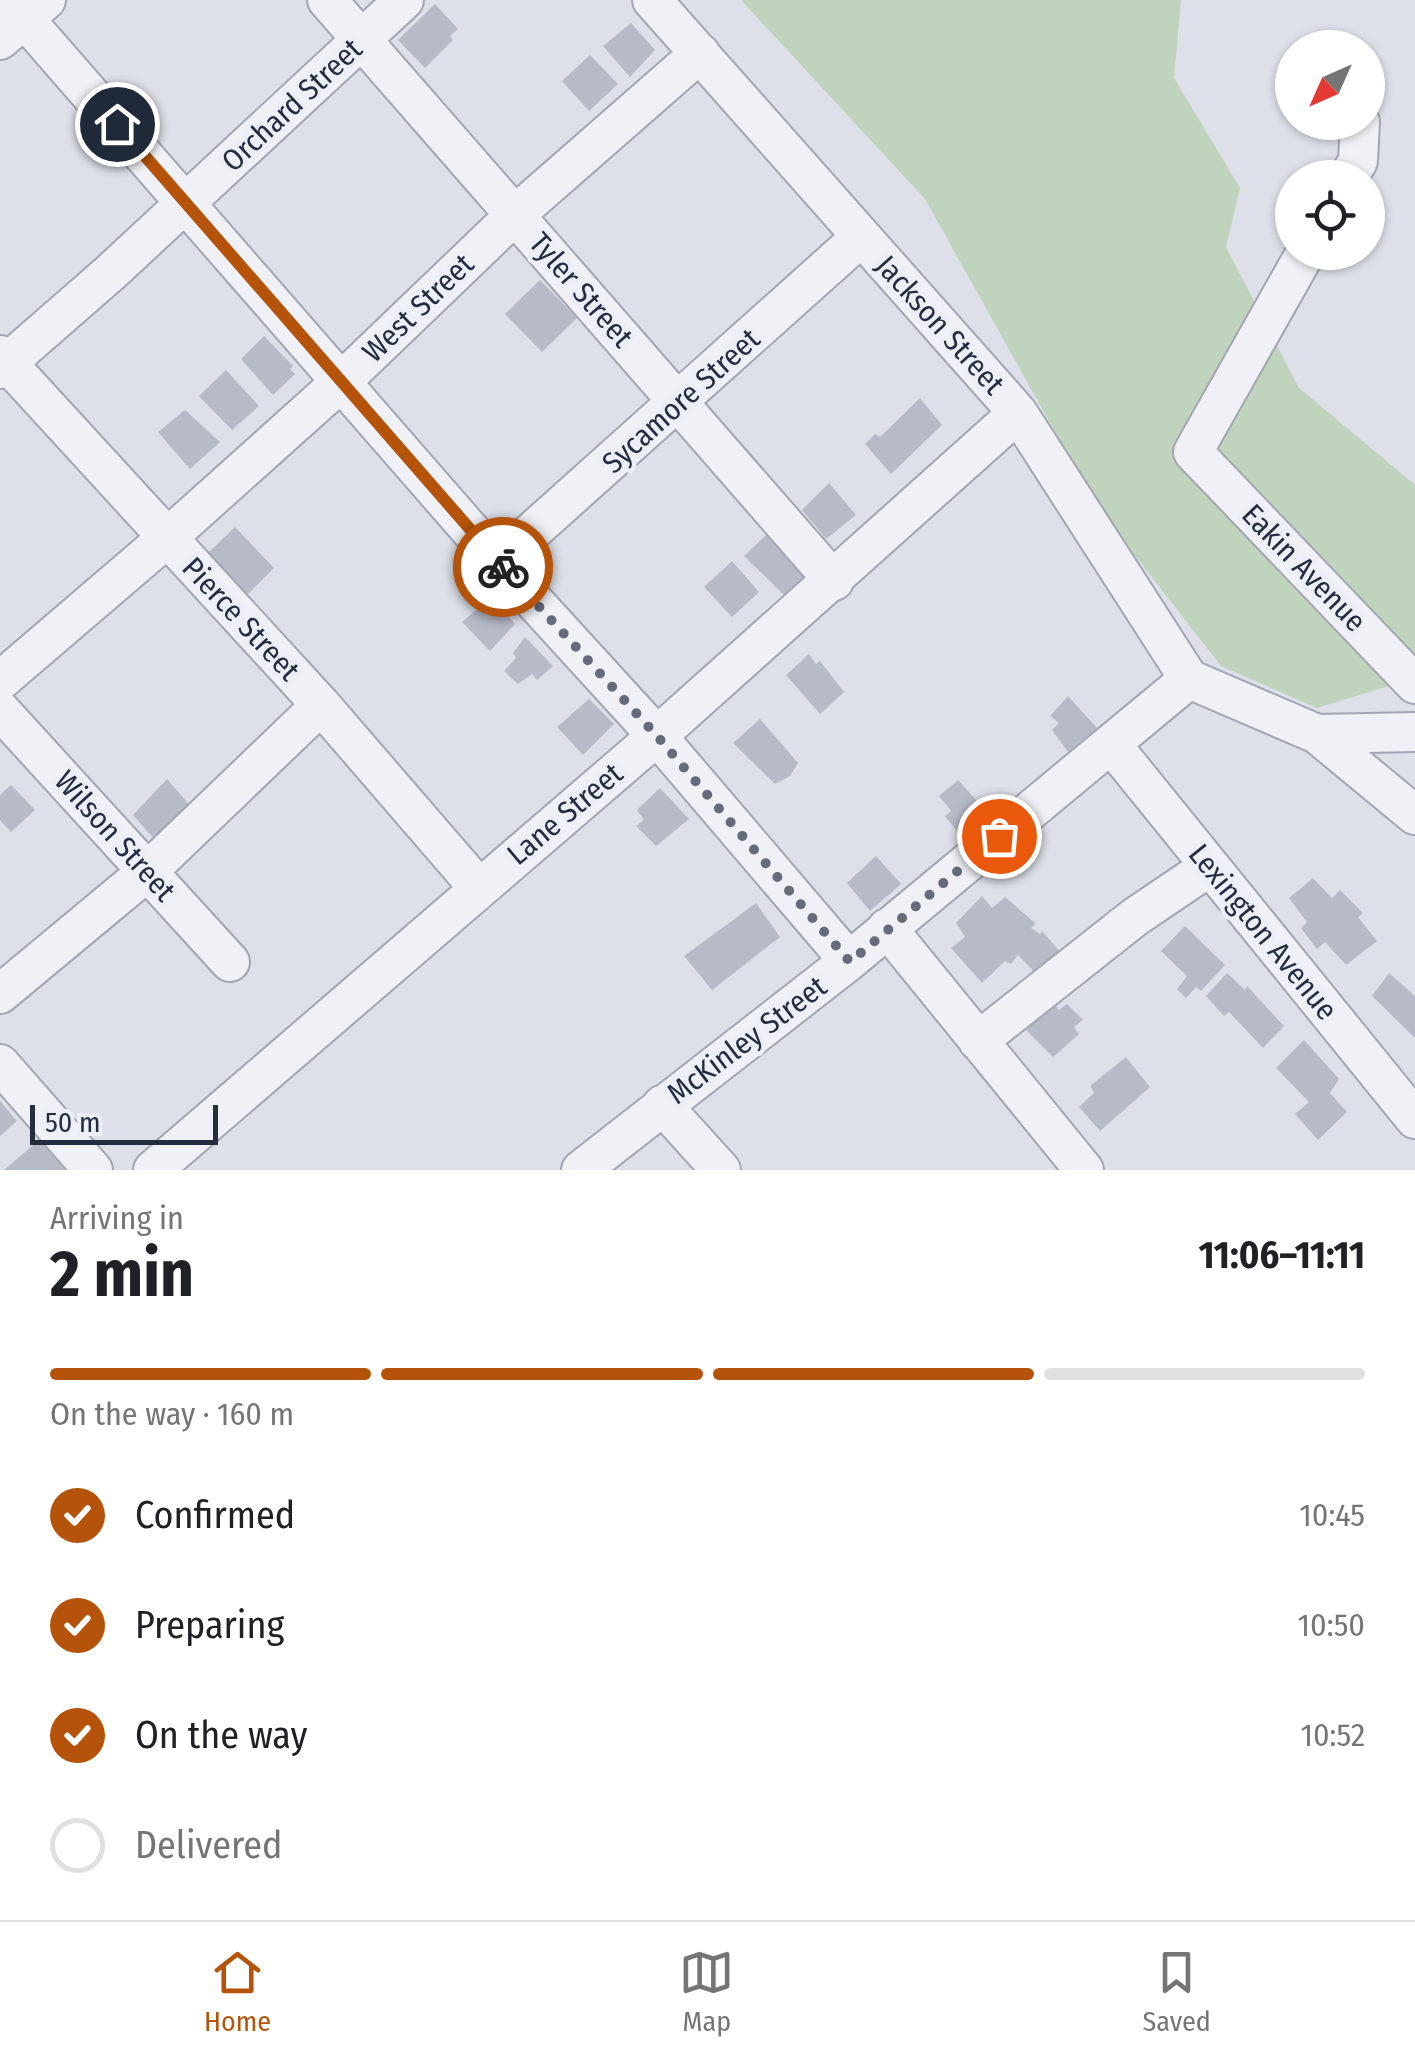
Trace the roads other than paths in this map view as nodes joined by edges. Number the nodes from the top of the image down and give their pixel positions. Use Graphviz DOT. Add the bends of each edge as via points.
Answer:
graph roads {
  1 [pos="327,0"];
  2 [pos="404,0"];
  3 [pos="652,0"];
  4 [pos="19,15"];
  5 [pos="362,39"];
  6 [pos="700,53"];
  7 [pos="187,203"];
  8 [pos="516,214"];
  9 [pos="862,238"];
  10 [pos="1296,270"];
  11 [pos="2,362"];
  12 [pos="342,381"];
  13 [pos="679,404"];
  14 [pos="1018,412"];
  15 [pos="167,538"];
  16 [pos="498,562"];
  17 [pos="834,581"];
  18 [pos="1188,679"];
  19 [pos="0,681"];
  20 [pos="1415,684"];
  21 [pos="321,705"];
  22 [pos="0,710"];
  23 [pos="1415,732"];
  24 [pos="1317,734"];
  25 [pos="657,736"];
  26 [pos="1111,744"];
  27 [pos="1414,814"];
  28 [pos="1210,867"];
  29 [pos="148,871"];
  30 [pos="478,887"];
  31 [pos="888,928"];
  32 [pos="230,962"];
  33 [pos="850,962"];
  34 [pos="0,994"];
  35 [pos="978,1041"];
  36 [pos="0,1064"];
  37 [pos="662,1105"];
  38 [pos="1415,1119"];
  39 [pos="93,1170"];
  40 [pos="153,1170"];
  41 [pos="581,1170"];
  42 [pos="720,1170"];
  43 [pos="1084,1170"];
  1 -- 5 [label="street, Tyler Street"];
  2 -- 5 [label="street, Orchard Street"];
  3 -- 6 [label="street, Jackson Street"];
  4 -- 7 [label="street"];
  5 -- 7 [label="street, Orchard Street"];
  5 -- 8 [label="street, Tyler Street"];
  6 -- 8 [label="street, West Street"];
  6 -- 9 [label="street, Jackson Street"];
  7 -- 11 [label="street, Orchard Street"];
  7 -- 12 [label="street"];
  8 -- 12 [label="street, West Street"];
  8 -- 13 [label="street, Tyler Street"];
  9 -- 13 [label="street, Sycamore Street"];
  9 -- 14 [label="street, Jackson Street"];
  10 -- 20 [label="street, Eakin Avenue" via="1193,452"];
  11 -- 15 [label="street, Pierce Street"];
  12 -- 15 [label="street, West Street"];
  12 -- 16 [label="street"];
  13 -- 16 [label="street, Sycamore Street"];
  13 -- 17 [label="street, Tyler Street"];
  14 -- 17 [label="street, Lane Street"];
  14 -- 18 [label="street, Jackson Street"];
  15 -- 19 [label="street, West Street"];
  15 -- 21 [label="street, Pierce Street"];
  16 -- 25 [label="street"];
  17 -- 25 [label="street, Lane Street"];
  18 -- 24 [label="street"];
  18 -- 26 [label="street, McKinley Street"];
  21 -- 29 [label="street"];
  21 -- 30 [label="street, Pierce Street"];
  22 -- 29 [label="street, Wilson Street"];
  23 -- 24 [label="street"];
  24 -- 27 [label="street"];
  25 -- 30 [label="street, Lane Street"];
  25 -- 33 [label="street"];
  26 -- 28 [label="street, Lexington Avenue"];
  26 -- 31 [label="street, McKinley Street"];
  28 -- 35 [label="street"];
  28 -- 38 [label="street, Lexington Avenue"];
  29 -- 32 [label="street, Wilson Street"];
  29 -- 34 [label="street"];
  30 -- 40 [label="street, Lane Street"];
  31 -- 33 [label="street, McKinley Street"];
  31 -- 35 [label="street"];
  33 -- 37 [label="street, McKinley Street"];
  35 -- 43 [label="street"];
  36 -- 39 [label="street"];
  37 -- 41 [label="street, McKinley Street"];
  37 -- 42 [label="street"];
}
